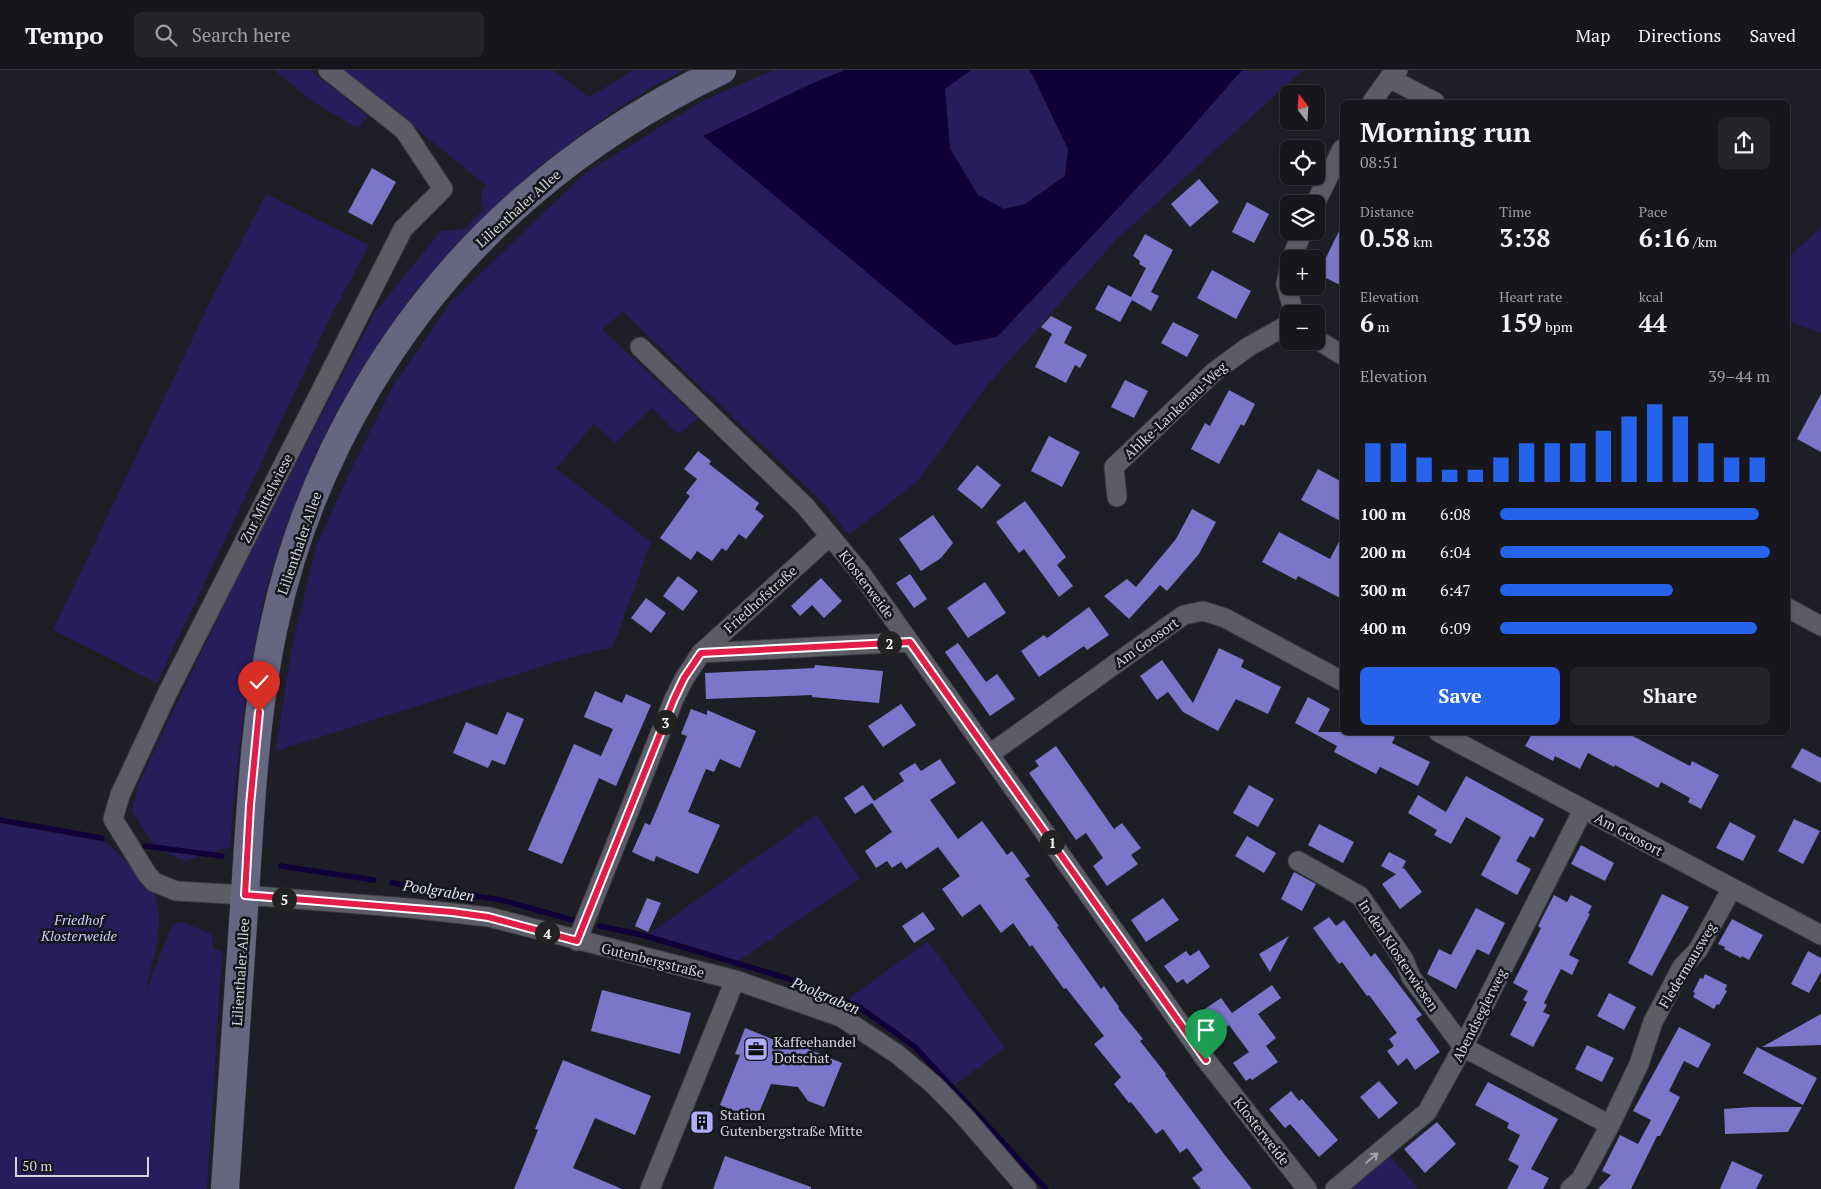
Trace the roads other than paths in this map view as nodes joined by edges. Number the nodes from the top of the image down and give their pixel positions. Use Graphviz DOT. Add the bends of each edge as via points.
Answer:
graph roads {
  1 [pos="328,70"];
  2 [pos="722,70"];
  3 [pos="1394,74"];
  4 [pos="1374,100"];
  5 [pos="1432,100"];
  6 [pos="1340,153"];
  7 [pos="1319,195"];
  8 [pos="1280,329"];
  9 [pos="1325,345"];
  10 [pos="640,347"];
  11 [pos="1340,354"];
  12 [pos="1117,497"];
  13 [pos="830,536"];
  14 [pos="1790,609"];
  15 [pos="1821,626"];
  16 [pos="910,642"];
  17 [pos="701,653"];
  18 [pos="1340,680"];
  19 [pos="1444,735"];
  20 [pos="990,754"];
  21 [pos="1583,810"];
  22 [pos="1298,861"];
  23 [pos="1732,888"];
  24 [pos="245,895"];
  25 [pos="1821,935"];
  26 [pos="577,941"];
  27 [pos="735,980"];
  28 [pos="1463,1046"];
  29 [pos="1610,1125"];
  30 [pos="225,1189"];
  31 [pos="650,1189"];
  32 [pos="1027,1189"];
  33 [pos="1306,1189"];
  34 [pos="1335,1189"];
  35 [pos="1570,1189"];
  1 -- 24 [label="street, Zur Mittelwiese" via="404,130 443,189 403,229 167,694 120,795 113,819 154,882 176,892"];
  2 -- 24 [label="main road, Lilienthaler Allee" via="626,122 526,197 439,287 364,395 316,491 275,620 259,712"];
  3 -- 4 [label="street"];
  3 -- 5 [label="street"];
  6 -- 7 [label="street"];
  8 -- 12 [label="street, Ahlke-Lankenau-Weg" via="1214,372 1114,468"];
  9 -- 11 [label="street"];
  10 -- 13 [label="street, Klosterweide" via="805,506"];
  13 -- 16 [label="street, Klosterweide"];
  13 -- 17 [label="street, Friedhofstraße"];
  14 -- 15 [label="street"];
  16 -- 17 [label="street"];
  16 -- 20 [label="street, Klosterweide"];
  17 -- 26 [label="street, Friedhofstraße" via="674,699"];
  18 -- 20 [label="street, Am Goosort" via="1225,618 1203,611 1184,616 1164,629"];
  19 -- 21 [label="street, Am Goosort"];
  20 -- 33 [label="street, Klosterweide" via="1206,1060"];
  21 -- 23 [label="street, Am Goosort"];
  21 -- 28 [label="street, Abendseglerweg"];
  22 -- 28 [label="street, In den Klosterwiesen" via="1360,896 1412,977"];
  23 -- 25 [label="street, Am Goosort"];
  23 -- 29 [label="street, Fledermausweg" via="1653,1022 1639,1064"];
  24 -- 26 [label="street, Gutenbergstraße" via="452,912 488,917"];
  24 -- 30 [label="main road, Lilienthaler Allee"];
  26 -- 27 [label="street, Gutenbergstraße"];
  27 -- 31 [label="street"];
  27 -- 32 [label="street, Gutenbergstraße" via="841,1017 897,1054 964,1116"];
  28 -- 29 [label="street"];
  34 -- 28 [label="street, Abendseglerweg, one-way" via="1427,1112"];
  29 -- 35 [label="street, Fledermausweg" via="1581,1179"];
}
